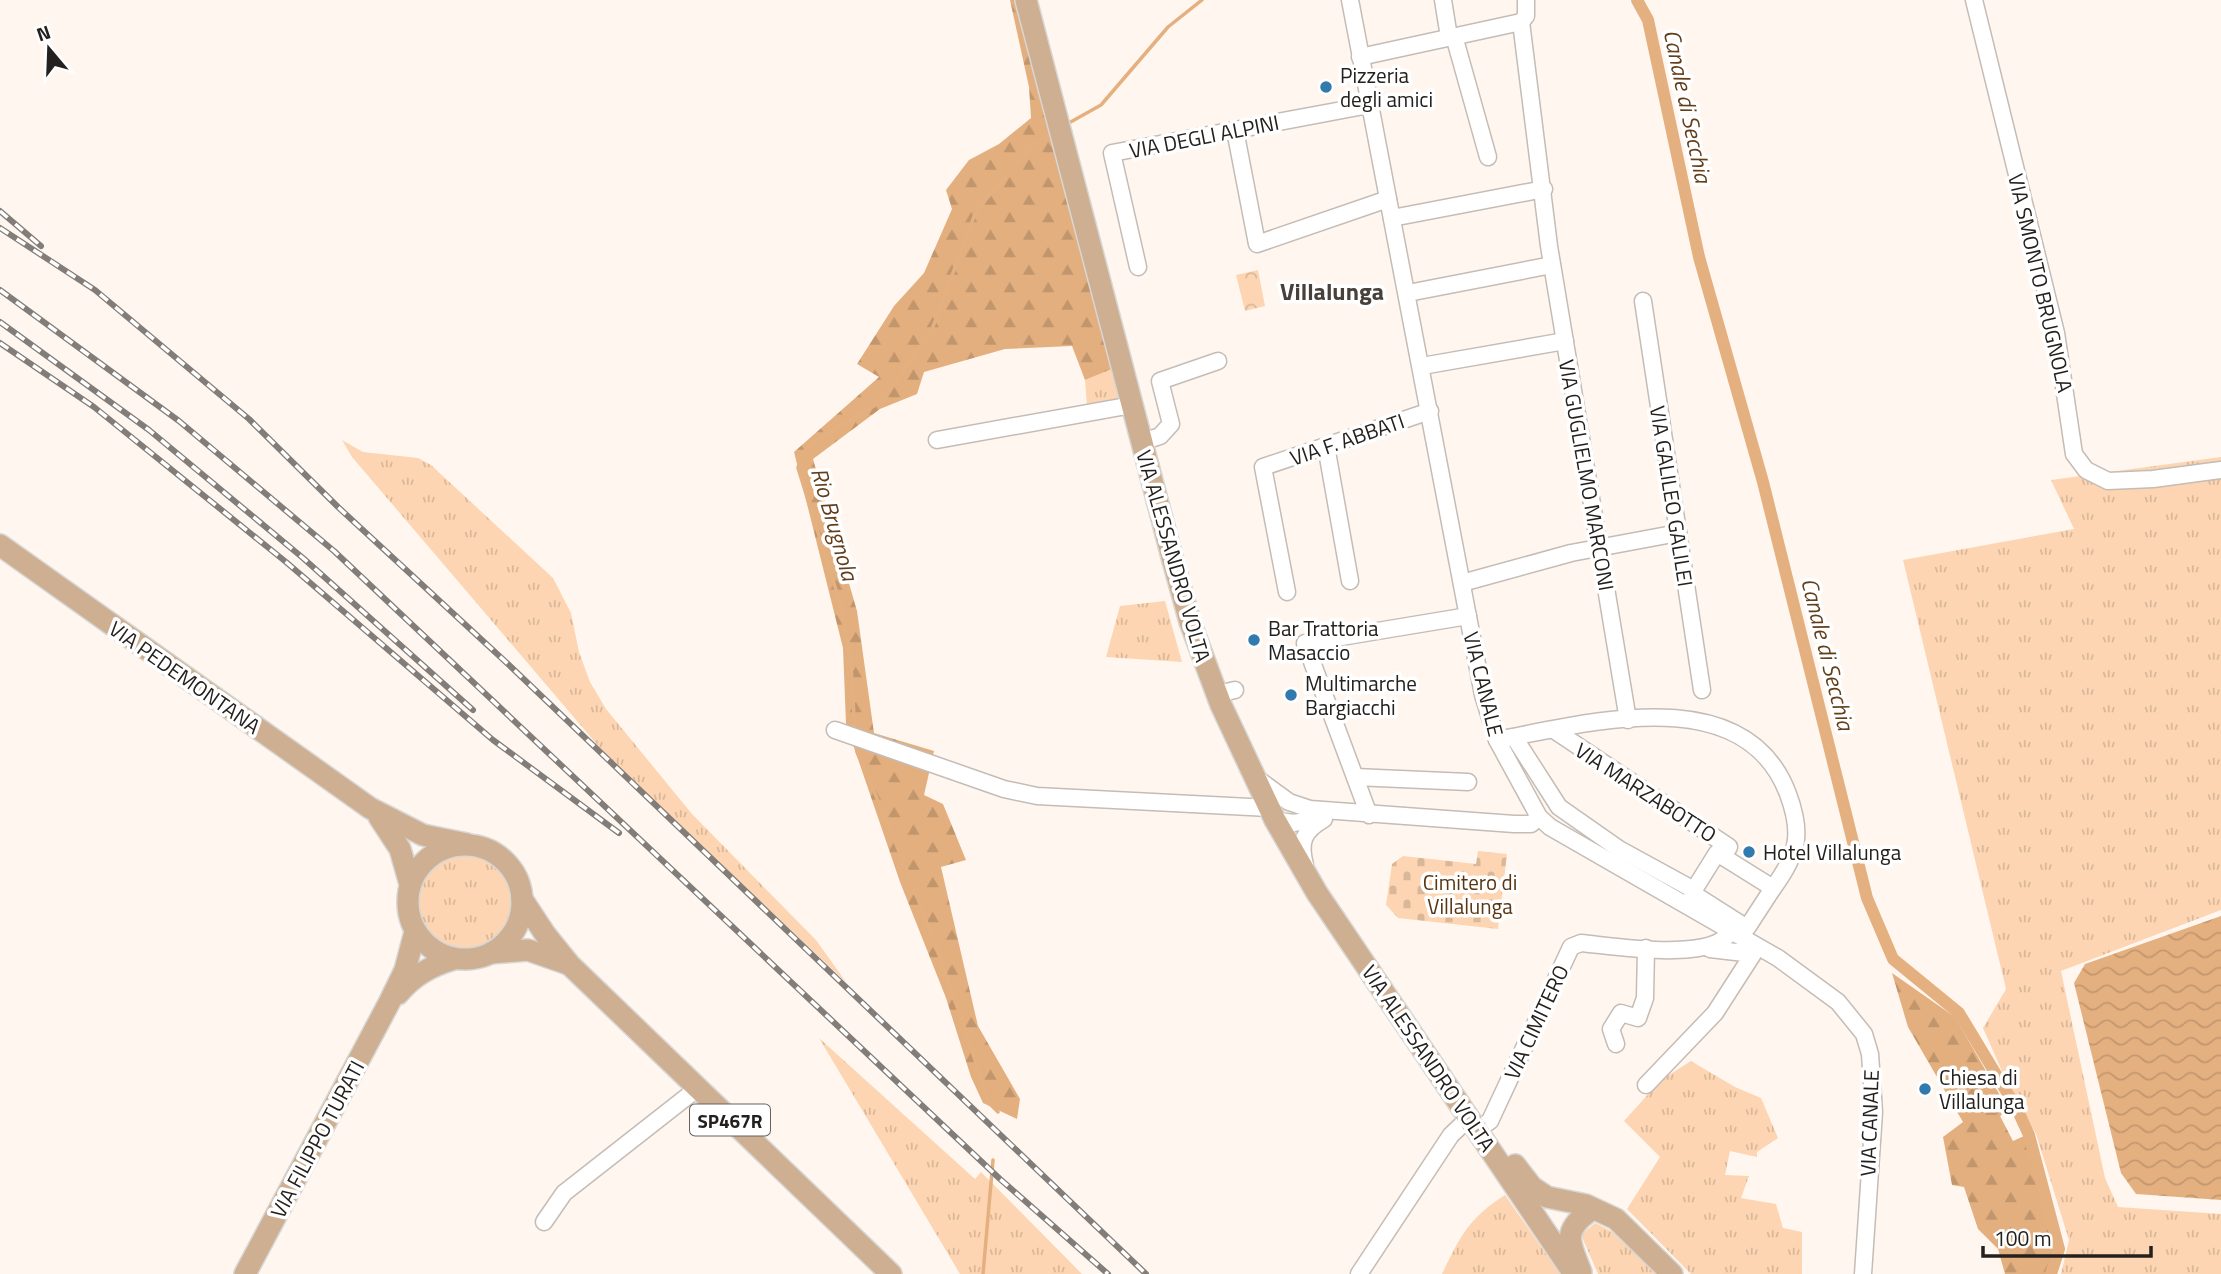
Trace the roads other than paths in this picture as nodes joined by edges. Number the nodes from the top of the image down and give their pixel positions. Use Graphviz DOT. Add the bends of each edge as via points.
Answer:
graph roads {
  1 [pos="1026,0"];
  2 [pos="1350,0"];
  3 [pos="1443,0"];
  4 [pos="1526,0"];
  5 [pos="1974,0"];
  6 [pos="1521,22"];
  7 [pos="1451,36"];
  8 [pos="1360,57"];
  9 [pos="1369,105"];
  10 [pos="1235,130"];
  11 [pos="1488,157"];
  12 [pos="1544,189"];
  13 [pos="1388,200"];
  14 [pos="1392,218"];
  15 [pos="1552,265"];
  16 [pos="1138,267"];
  17 [pos="1408,293"];
  18 [pos="1643,301"];
  19 [pos="1564,341"];
  20 [pos="1218,361"];
  21 [pos="1422,366"];
  22 [pos="1132,405"];
  23 [pos="1430,411"];
  24 [pos="937,440"];
  25 [pos="1142,442"];
  26 [pos="1325,446"];
  27 [pos="2221,470"];
  28 [pos="1678,533"];
  29 [pos="0,545"];
  30 [pos="1600,548"];
  31 [pos="1349,581"];
  32 [pos="1462,583"];
  33 [pos="1287,592"];
  34 [pos="1468,616"];
  35 [pos="1702,690"];
  36 [pos="1628,720"];
  37 [pos="1554,730"];
  38 [pos="850,734"];
  39 [pos="1514,737"];
  40 [pos="1497,740"];
  41 [pos="1251,772"];
  42 [pos="1355,777"];
  43 [pos="1468,782"];
  44 [pos="370,808"];
  45 [pos="1310,809"];
  46 [pos="1272,814"];
  47 [pos="1369,815"];
  48 [pos="1331,816"];
  49 [pos="1539,817"];
  50 [pos="467,844"];
  51 [pos="1723,857"];
  52 [pos="410,884"];
  53 [pos="1773,888"];
  54 [pos="1317,893"];
  55 [pos="522,899"];
  56 [pos="1697,900"];
  57 [pos="415,932"];
  58 [pos="1740,932"];
  59 [pos="1708,947"];
  60 [pos="1646,948"];
  61 [pos="491,953"];
  62 [pos="454,959"];
  63 [pos="570,965"];
  64 [pos="389,1003"];
  65 [pos="1616,1044"];
  66 [pos="1646,1086"];
  67 [pos="698,1088"];
  68 [pos="1473,1124"];
  69 [pos="1589,1210"];
  70 [pos="544,1222"];
  71 [pos="1539,1223"];
  72 [pos="246,1274"];
  73 [pos="891,1274"];
  74 [pos="1359,1274"];
  75 [pos="1574,1274"];
  76 [pos="1582,1274"];
  77 [pos="1672,1274"];
  78 [pos="1863,1274"];
  1 -- 22 [label="main road, VIA ALESSANDRO VOLTA"];
  2 -- 8 [label="street, VIA CANALE"];
  3 -- 7 [label="street"];
  4 -- 6 [label="street" via="1526,16"];
  5 -- 27 [label="street, VIA SMONTO BRUGNOLA" via="2056,333 2074,454 2086,470 2108,481"];
  6 -- 7 [label="street"];
  6 -- 12 [label="street, VIA GUGLIELMO MARCONI"];
  7 -- 8 [label="street"];
  7 -- 11 [label="street"];
  8 -- 9 [label="street, VIA CANALE"];
  9 -- 10 [label="street, VIA DEGLI ALPINI"];
  9 -- 13 [label="street, VIA CANALE"];
  10 -- 13 [label="street" via="1257,244"];
  10 -- 16 [label="street, VIA DEGLI ALPINI" via="1112,153"];
  12 -- 14 [label="street"];
  12 -- 15 [label="street, VIA GUGLIELMO MARCONI"];
  13 -- 14 [label="street, VIA CANALE"];
  14 -- 17 [label="street, VIA CANALE"];
  15 -- 17 [label="street"];
  15 -- 19 [label="street, VIA GUGLIELMO MARCONI"];
  17 -- 21 [label="street, VIA CANALE"];
  18 -- 28 [label="street, VIA GALILEO GALILEI"];
  19 -- 21 [label="street"];
  19 -- 30 [label="street, VIA GUGLIELMO MARCONI"];
  20 -- 25 [label="street" via="1160,381 1171,424 1160,436"];
  21 -- 23 [label="street, VIA CANALE"];
  22 -- 24 [label="street"];
  22 -- 25 [label="main road, VIA ALESSANDRO VOLTA"];
  23 -- 26 [label="street, VIA F. ABBATI"];
  23 -- 32 [label="street, VIA CANALE"];
  25 -- 41 [label="main road, VIA ALESSANDRO VOLTA" via="1190,622 1226,692"];
  26 -- 31 [label="street"];
  26 -- 33 [label="street, VIA F. ABBATI" via="1264,467"];
  28 -- 30 [label="street"];
  28 -- 35 [label="street, VIA GALILEO GALILEI"];
  29 -- 44 [label="main road, VIA PEDEMONTANA"];
  30 -- 32 [label="street"];
  30 -- 36 [label="street, VIA GUGLIELMO MARCONI"];
  32 -- 34 [label="street, VIA CANALE"];
  34 -- 40 [label="street, VIA CANALE"];
  34 -- 42 [label="street" via="1305,643"];
  36 -- 37 [label="street"];
  36 -- 53 [label="street" via="1671,718 1720,726 1768,757 1793,806 1799,836 1789,866"];
  37 -- 39 [label="street"];
  37 -- 51 [label="street, VIA MARZABOTTO" via="1729,847"];
  38 -- 46 [label="street" via="1004,789 1037,796"];
  39 -- 40 [label="street"];
  39 -- 56 [label="street, VIA CANALE" via="1559,807"];
  40 -- 49 [label="street, VIA CANALE"];
  41 -- 45 [label="street" via="1289,802"];
  41 -- 46 [label="main road, VIA ALESSANDRO VOLTA"];
  42 -- 43 [label="street"];
  42 -- 47 [label="street"];
  44 -- 50 [label="main road" via="423,835"];
  44 -- 52 [label="main road" via="400,849"];
  45 -- 46 [label="street"];
  45 -- 48 [label="street"];
  46 -- 48 [label="street" via="1293,822"];
  46 -- 54 [label="main road, VIA ALESSANDRO VOLTA"];
  47 -- 48 [label="street"];
  47 -- 49 [label="street" via="1514,824 1531,824"];
  48 -- 54 [label="street" via="1305,833 1301,845"];
  49 -- 56 [label="street, VIA CANALE" via="1614,866"];
  50 -- 52 [label="main road" via="432,855 418,867"];
  50 -- 55 [label="main road, SP467R" via="494,852 505,861 517,879"];
  51 -- 53 [label="street"];
  51 -- 56 [label="street" via="1717,853"];
  52 -- 57 [label="main road, SP467R" via="407,909"];
  53 -- 58 [label="street"];
  54 -- 68 [label="main road, VIA ALESSANDRO VOLTA"];
  55 -- 61 [label="main road" via="515,931"];
  55 -- 63 [label="main road, SP467R"];
  56 -- 58 [label="street, VIA CANALE"];
  57 -- 62 [label="main road" via="432,949"];
  57 -- 64 [label="main road, SP467R" via="405,970"];
  58 -- 59 [label="street"];
  58 -- 78 [label="street, VIA CANALE" via="1838,1002 1864,1034 1874,1092"];
  59 -- 60 [label="street, VIA CIMITERO"];
  59 -- 66 [label="street, VIA CIMITERO" via="1753,954 1715,1013"];
  60 -- 65 [label="street" via="1645,998 1638,1018 1621,1013 1611,1029"];
  60 -- 68 [label="street, VIA CIMITERO" via="1581,943 1571,947 1490,1121"];
  61 -- 62 [label="main road, SP467R"];
  61 -- 63 [label="main road, SP467R" via="527,950"];
  62 -- 64 [label="main road, SP467R" via="412,978"];
  63 -- 67 [label="main road, SP467R"];
  64 -- 72 [label="main road, VIA FILIPPO TURATI / SP467R"];
  67 -- 70 [label="street" via="564,1193"];
  67 -- 73 [label="main road, SP467R"];
  68 -- 69 [label="main road" via="1532,1187 1547,1197"];
  68 -- 71 [label="main road, VIA ALESSANDRO VOLTA"];
  68 -- 74 [label="street" via="1451,1135"];
  69 -- 71 [label="main road"];
  69 -- 76 [label="main road" via="1571,1228 1570,1237"];
  69 -- 77 [label="main road" via="1625,1226"];
  71 -- 75 [label="main road, VIA ALESSANDRO VOLTA"];
}
